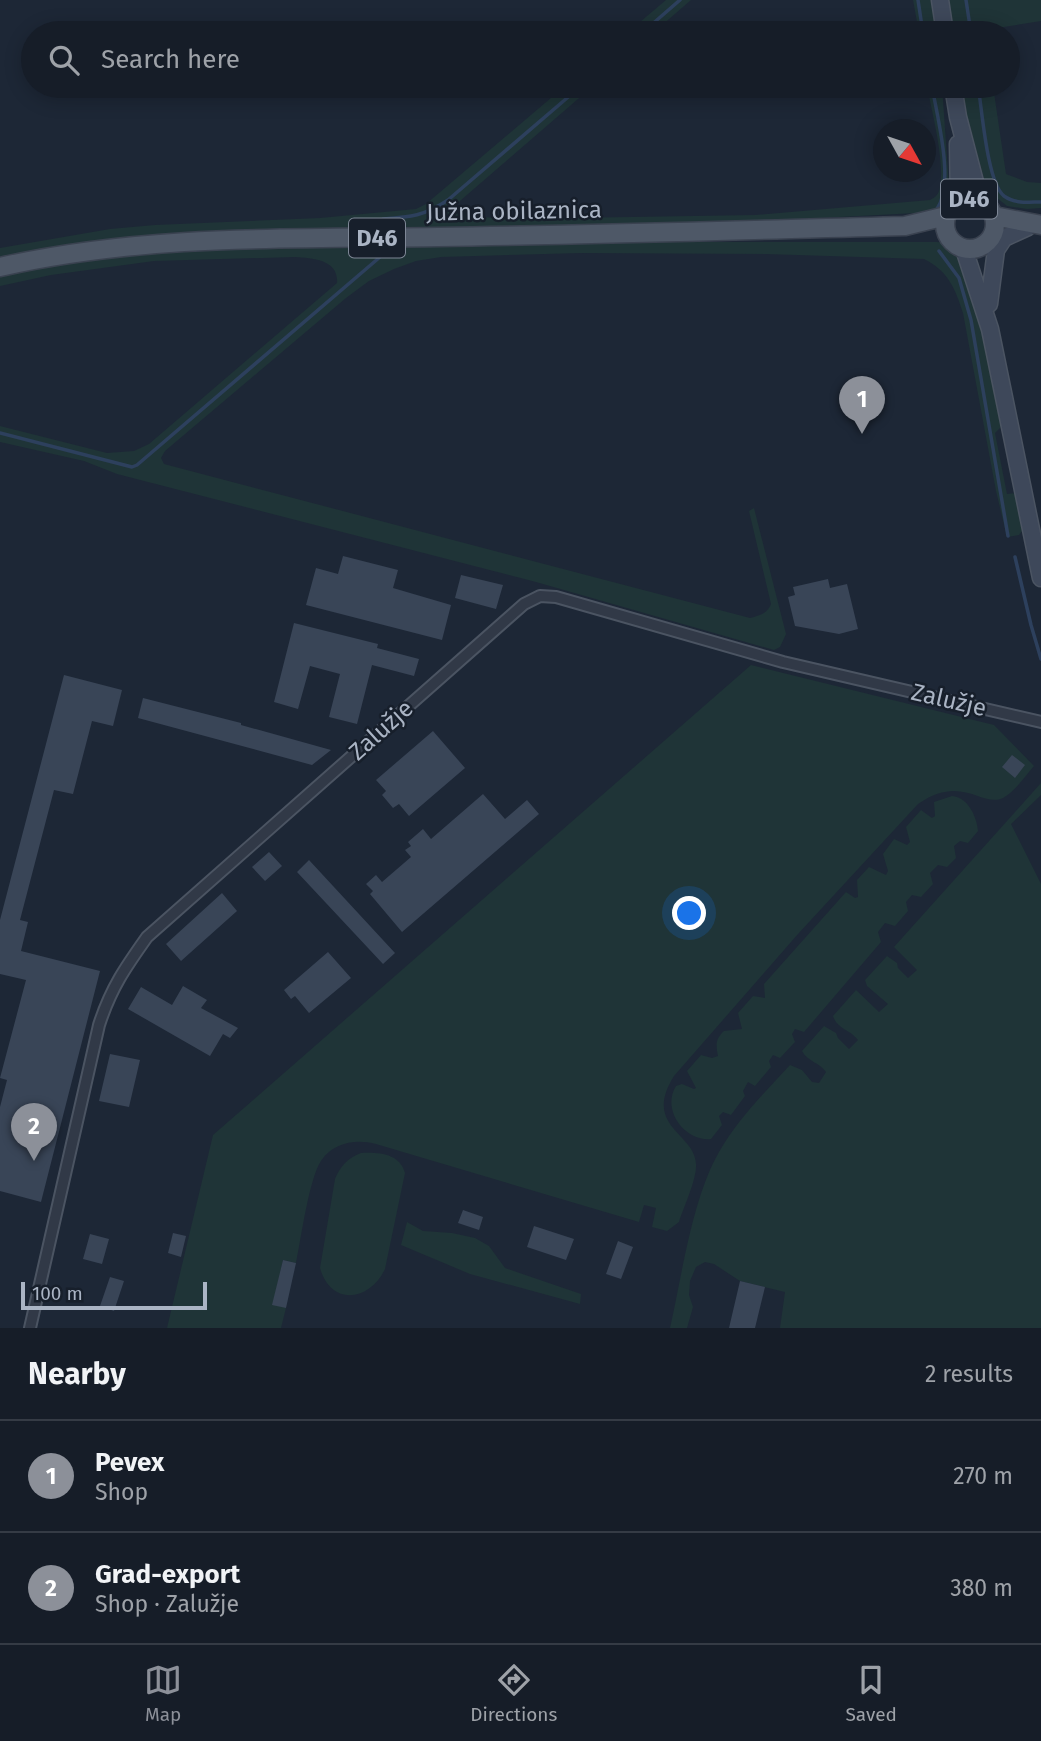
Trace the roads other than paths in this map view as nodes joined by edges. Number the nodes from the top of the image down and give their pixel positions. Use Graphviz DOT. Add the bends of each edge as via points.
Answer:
graph roads {
  1 [pos="940,0"];
  2 [pos="943,21"];
  3 [pos="955,98"];
  4 [pos="958,117"];
  5 [pos="980,201"];
  6 [pos="959,202"];
  7 [pos="946,225"];
  8 [pos="1037,226"];
  9 [pos="991,231"];
  10 [pos="964,249"];
  11 [pos="0,267"];
  12 [pos="989,304"];
  13 [pos="990,329"];
  14 [pos="1041,578"];
  15 [pos="1041,722"];
  16 [pos="30,1328"];
  1 -- 2 [label="main road"];
  3 -- 4 [label="main road"];
  4 -- 5 [label="main road"];
  4 -- 6 [label="main road"];
  5 -- 6 [label="main road, D46"];
  5 -- 9 [label="main road, D46" via="988,207"];
  6 -- 7 [label="main road, D46"];
  7 -- 10 [label="main road, D46" via="954,244"];
  7 -- 11 [label="main road, Južna obilaznica / D46" via="179,241"];
  8 -- 9 [label="main road, D46"];
  8 -- 12 [label="main road" via="1004,238 996,250"];
  9 -- 10 [label="main road, D46" via="976,249"];
  9 -- 12 [label="main road"];
  10 -- 13 [label="main road"];
  12 -- 13 [label="main road"];
  13 -- 14 [label="main road"];
  15 -- 16 [label="street, Zalužje" via="783,662 556,597 540,596 524,604 147,937 122,971 99,1025"];
}
